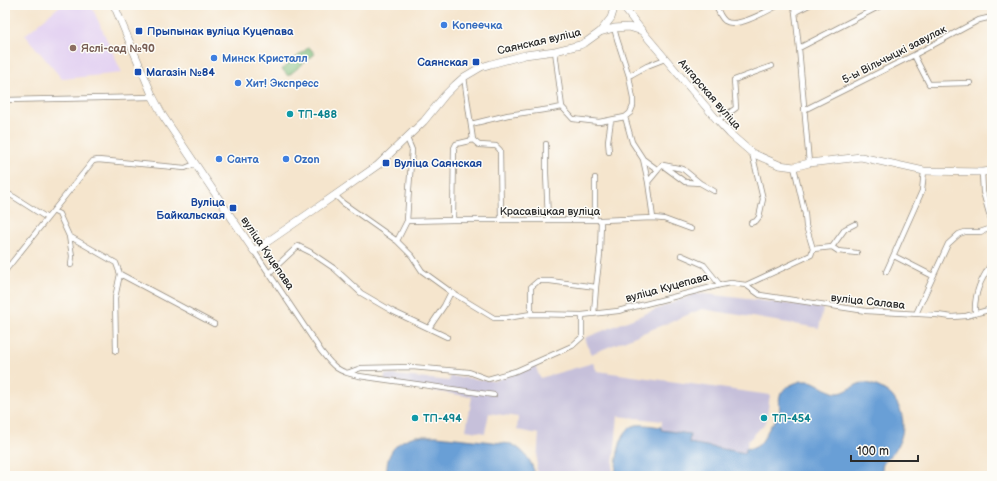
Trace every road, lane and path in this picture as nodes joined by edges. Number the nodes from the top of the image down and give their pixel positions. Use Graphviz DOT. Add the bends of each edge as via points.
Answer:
graph roads {
  1 [pos="114,5"];
  2 [pos="616,5"];
  3 [pos="622,5"];
  4 [pos="716,5"];
  5 [pos="779,5"];
  6 [pos="794,5"];
  7 [pos="809,5"];
  8 [pos="882,5"];
  9 [pos="795,12"];
  10 [pos="992,17"];
  11 [pos="614,28"];
  12 [pos="642,31"];
  13 [pos="600,32"];
  14 [pos="799,48"];
  15 [pos="555,51"];
  16 [pos="914,55"];
  17 [pos="665,59"];
  18 [pos="772,66"];
  19 [pos="630,76"];
  20 [pos="464,77"];
  21 [pos="970,83"];
  22 [pos="153,98"];
  23 [pos="5,100"];
  24 [pos="562,107"];
  25 [pos="804,110"];
  26 [pos="625,117"];
  27 [pos="611,120"];
  28 [pos="718,121"];
  29 [pos="470,124"];
  30 [pos="406,138"];
  31 [pos="473,140"];
  32 [pos="546,144"];
  33 [pos="610,152"];
  34 [pos="752,153"];
  35 [pos="643,159"];
  36 [pos="809,162"];
  37 [pos="195,164"];
  38 [pos="662,165"];
  39 [pos="794,167"];
  40 [pos="658,170"];
  41 [pos="924,171"];
  42 [pos="992,171"];
  43 [pos="982,172"];
  44 [pos="595,178"];
  45 [pos="648,182"];
  46 [pos="700,182"];
  47 [pos="714,191"];
  48 [pos="5,192"];
  49 [pos="335,195"];
  50 [pos="53,211"];
  51 [pos="47,218"];
  52 [pos="653,218"];
  53 [pos="548,219"];
  54 [pos="595,219"];
  55 [pos="453,220"];
  56 [pos="501,220"];
  57 [pos="601,220"];
  58 [pos="407,221"];
  59 [pos="751,223"];
  60 [pos="855,224"];
  61 [pos="992,224"];
  62 [pos="992,228"];
  63 [pos="691,229"];
  64 [pos="69,236"];
  65 [pos="397,240"];
  66 [pos="832,247"];
  67 [pos="813,249"];
  68 [pos="254,251"];
  69 [pos="857,253"];
  70 [pos="681,256"];
  71 [pos="894,256"];
  72 [pos="992,262"];
  73 [pos="70,265"];
  74 [pos="5,270"];
  75 [pos="886,272"];
  76 [pos="269,273"];
  77 [pos="120,274"];
  78 [pos="933,276"];
  79 [pos="720,285"];
  80 [pos="746,285"];
  81 [pos="596,287"];
  82 [pos="451,292"];
  83 [pos="992,309"];
  84 [pos="531,314"];
  85 [pos="594,314"];
  86 [pos="916,314"];
  87 [pos="975,314"];
  88 [pos="582,315"];
  89 [pos="214,324"];
  90 [pos="428,328"];
  91 [pos="447,337"];
  92 [pos="116,351"];
  93 [pos="347,373"];
  94 [pos="494,396"];
  1 -- 22 [label="main road, вуліца Куцепава"];
  2 -- 13 [label="main road, Саянская вуліца" via="611,18"];
  3 -- 12 [label="main road, Ангарская вуліца"];
  4 -- 5 [label="street" via="723,19 733,24"];
  6 -- 9 [label="street"];
  7 -- 9 [label="street"];
  8 -- 14 [label="street"];
  9 -- 14 [label="street"];
  10 -- 16 [label="street, 5-ы Вільчыцкі завулак" via="979,20"];
  11 -- 12 [label="main road" via="629,27"];
  11 -- 13 [label="main road"];
  11 -- 19 [label="street"];
  12 -- 17 [label="main road, Ангарская вуліца"];
  13 -- 15 [label="main road, Саянская вуліца" via="583,44"];
  14 -- 25 [label="street"];
  15 -- 20 [label="main road, Саянская вуліца" via="491,64"];
  15 -- 24 [label="street"];
  16 -- 21 [label="street" via="929,84"];
  16 -- 25 [label="street, 5-ы Вільчыцкі завулак"];
  17 -- 19 [label="street"];
  17 -- 28 [label="main road, Ангарская вуліца"];
  18 -- 28 [label="street" via="734,80 736,108"];
  19 -- 26 [label="street" via="633,106"];
  20 -- 29 [label="street"];
  20 -- 30 [label="main road, Саянская вуліца"];
  22 -- 23 [label="street"];
  22 -- 37 [label="main road, вуліца Куцепава"];
  24 -- 27 [label="street" via="573,119 599,122"];
  24 -- 29 [label="street"];
  25 -- 36 [label="street"];
  26 -- 27 [label="street"];
  26 -- 35 [label="street" via="632,142"];
  27 -- 33 [label="street" via="608,141"];
  28 -- 34 [label="main road, Ангарская вуліца"];
  29 -- 31 [label="street"];
  30 -- 49 [label="main road, Саянская вуліца" via="378,165"];
  30 -- 58 [label="street" via="412,150"];
  31 -- 55 [label="street" via="456,144 454,148"];
  31 -- 56 [label="street" via="479,144 496,146 500,150"];
  32 -- 53 [label="street"];
  34 -- 39 [label="main road, Ангарская вуліца" via="779,165"];
  34 -- 59 [label="street" via="763,199 759,217"];
  35 -- 40 [label="street"];
  35 -- 45 [label="street"];
  36 -- 39 [label="main road, Ангарская вуліца"];
  36 -- 41 [label="main road, Ангарская вуліца" via="861,157"];
  37 -- 50 [label="street" via="185,168 93,161"];
  37 -- 68 [label="main road, вуліца Куцепава"];
  38 -- 40 [label="street"];
  38 -- 46 [label="street" via="683,169"];
  38 -- 46 [label="street" via="685,182"];
  39 -- 67 [label="street"];
  40 -- 45 [label="street"];
  41 -- 43 [label="main road, Ангарская вуліца"];
  41 -- 71 [label="street" via="922,191"];
  42 -- 43 [label="main road, Ангарская вуліца"];
  43 -- 61 [label="street" via="983,192"];
  44 -- 54 [label="street"];
  45 -- 52 [label="street"];
  46 -- 47 [label="street"];
  48 -- 51 [label="street"];
  49 -- 65 [label="street, вуліца Куцепава"];
  49 -- 68 [label="main road, Саянская вуліца"];
  50 -- 51 [label="street"];
  50 -- 64 [label="street" via="59,214"];
  51 -- 74 [label="street"];
  52 -- 57 [label="street, Красавіцкая вуліца"];
  52 -- 63 [label="street, Красавіцкая вуліца" via="664,219"];
  53 -- 54 [label="street, Красавіцкая вуліца"];
  53 -- 56 [label="street, Красавіцкая вуліца"];
  54 -- 57 [label="street, Красавіцкая вуліца"];
  55 -- 56 [label="street, Красавіцкая вуліца"];
  55 -- 58 [label="street, Красавіцкая вуліца"];
  57 -- 81 [label="street"];
  58 -- 65 [label="street"];
  60 -- 66 [label="street" via="845,229"];
  62 -- 78 [label="street" via="980,232 965,232 954,238 948,244"];
  64 -- 73 [label="street" via="72,256"];
  64 -- 77 [label="street" via="116,263"];
  65 -- 82 [label="street, вуліца Куцепава" via="422,271"];
  66 -- 67 [label="street"];
  66 -- 69 [label="street" via="838,251"];
  67 -- 80 [label="street" via="811,255"];
  68 -- 76 [label="street, вуліца Куцепава"];
  70 -- 79 [label="street" via="704,265"];
  71 -- 75 [label="street"];
  71 -- 78 [label="street"];
  72 -- 87 [label="street" via="978,287"];
  76 -- 90 [label="street" via="298,246 335,270 361,293"];
  76 -- 93 [label="street, вуліца Куцепава" via="326,357 339,370"];
  77 -- 89 [label="street"];
  77 -- 92 [label="street" via="115,298"];
  78 -- 86 [label="street"];
  79 -- 80 [label="street, вуліца Куцепава"];
  79 -- 85 [label="street, вуліца Куцепава" via="618,311"];
  80 -- 86 [label="street, вуліца Салава" via="760,295 866,311"];
  81 -- 84 [label="street" via="538,281 531,287"];
  81 -- 85 [label="street"];
  82 -- 84 [label="street, вуліца Куцепава" via="494,318"];
  82 -- 90 [label="street"];
  83 -- 87 [label="street, вуліца Салава"];
  84 -- 88 [label="street, вуліца Куцепава"];
  85 -- 88 [label="street, вуліца Куцепава"];
  86 -- 87 [label="street, вуліца Салава" via="958,317"];
  88 -- 93 [label="street" via="582,337 572,346 516,371 488,379 469,372 412,367 361,368"];
  90 -- 91 [label="street"];
  93 -- 94 [label="street, вуліца Куцепава"];
}
